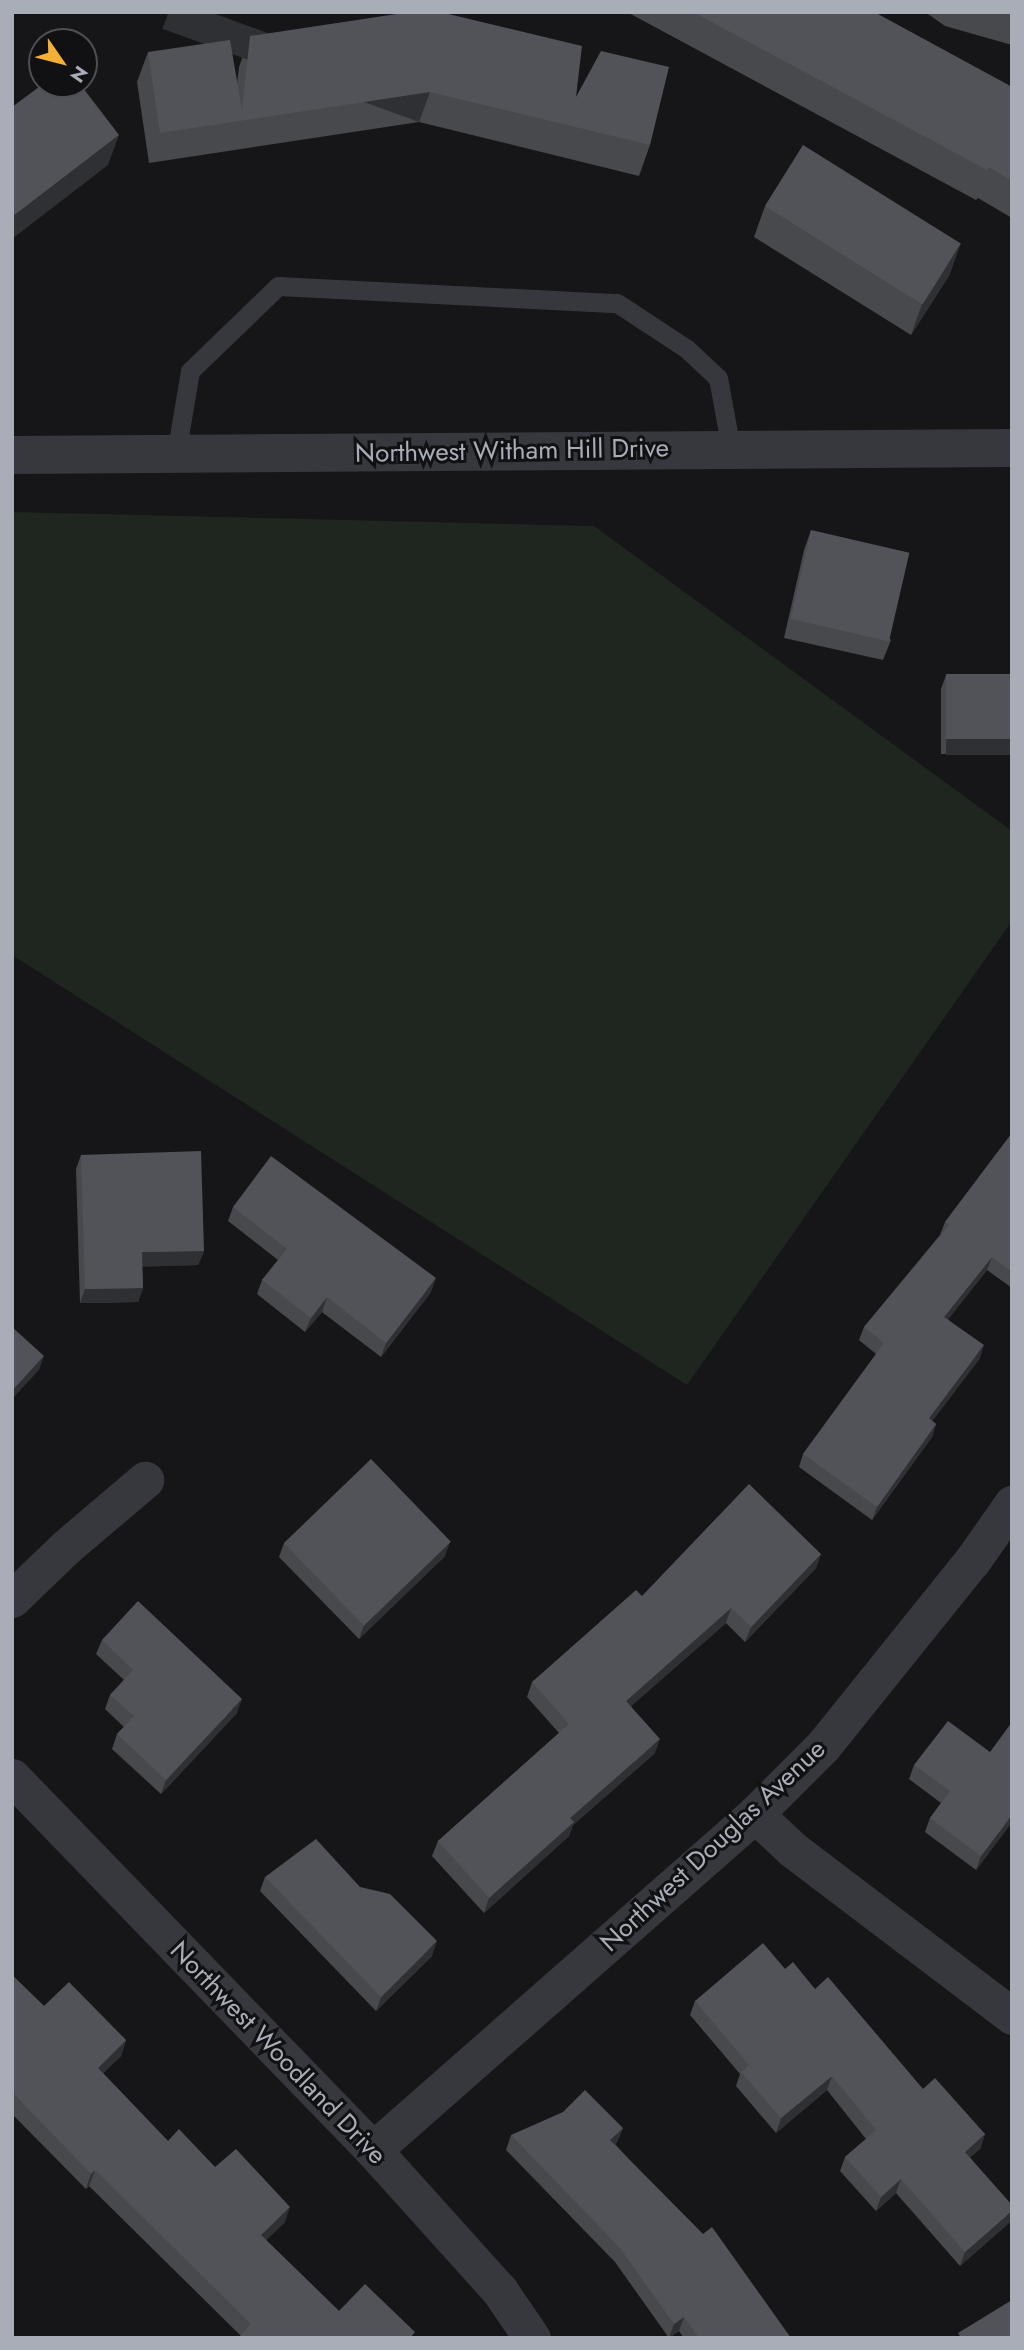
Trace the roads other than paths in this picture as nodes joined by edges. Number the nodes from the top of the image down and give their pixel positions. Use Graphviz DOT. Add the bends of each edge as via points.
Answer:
graph roads {
  1 [pos="1012,448"];
  2 [pos="731,449"];
  3 [pos="176,454"];
  4 [pos="12,455"];
  5 [pos="145,1480"];
  6 [pos="1012,1504"];
  7 [pos="12,1599"];
  8 [pos="12,1777"];
  9 [pos="755,1814"];
  10 [pos="1012,2016"];
  11 [pos="373,2150"];
  12 [pos="532,2338"];
  1 -- 2 [label="street, Northwest Witham Hill Drive"];
  2 -- 3 [label="street, Northwest Witham Hill Drive"];
  2 -- 3 [label="lane" via="718,378 687,349 617,303 278,286 190,371"];
  3 -- 4 [label="street, Northwest Witham Hill Drive"];
  5 -- 7 [label="street"];
  6 -- 9 [label="street, Northwest Douglas Avenue" via="824,1746"];
  8 -- 11 [label="street, Northwest Woodland Drive"];
  9 -- 10 [label="street" via="792,1849"];
  9 -- 11 [label="street, Northwest Douglas Avenue"];
  11 -- 12 [label="street, Northwest Woodland Drive" via="500,2291"];
}
